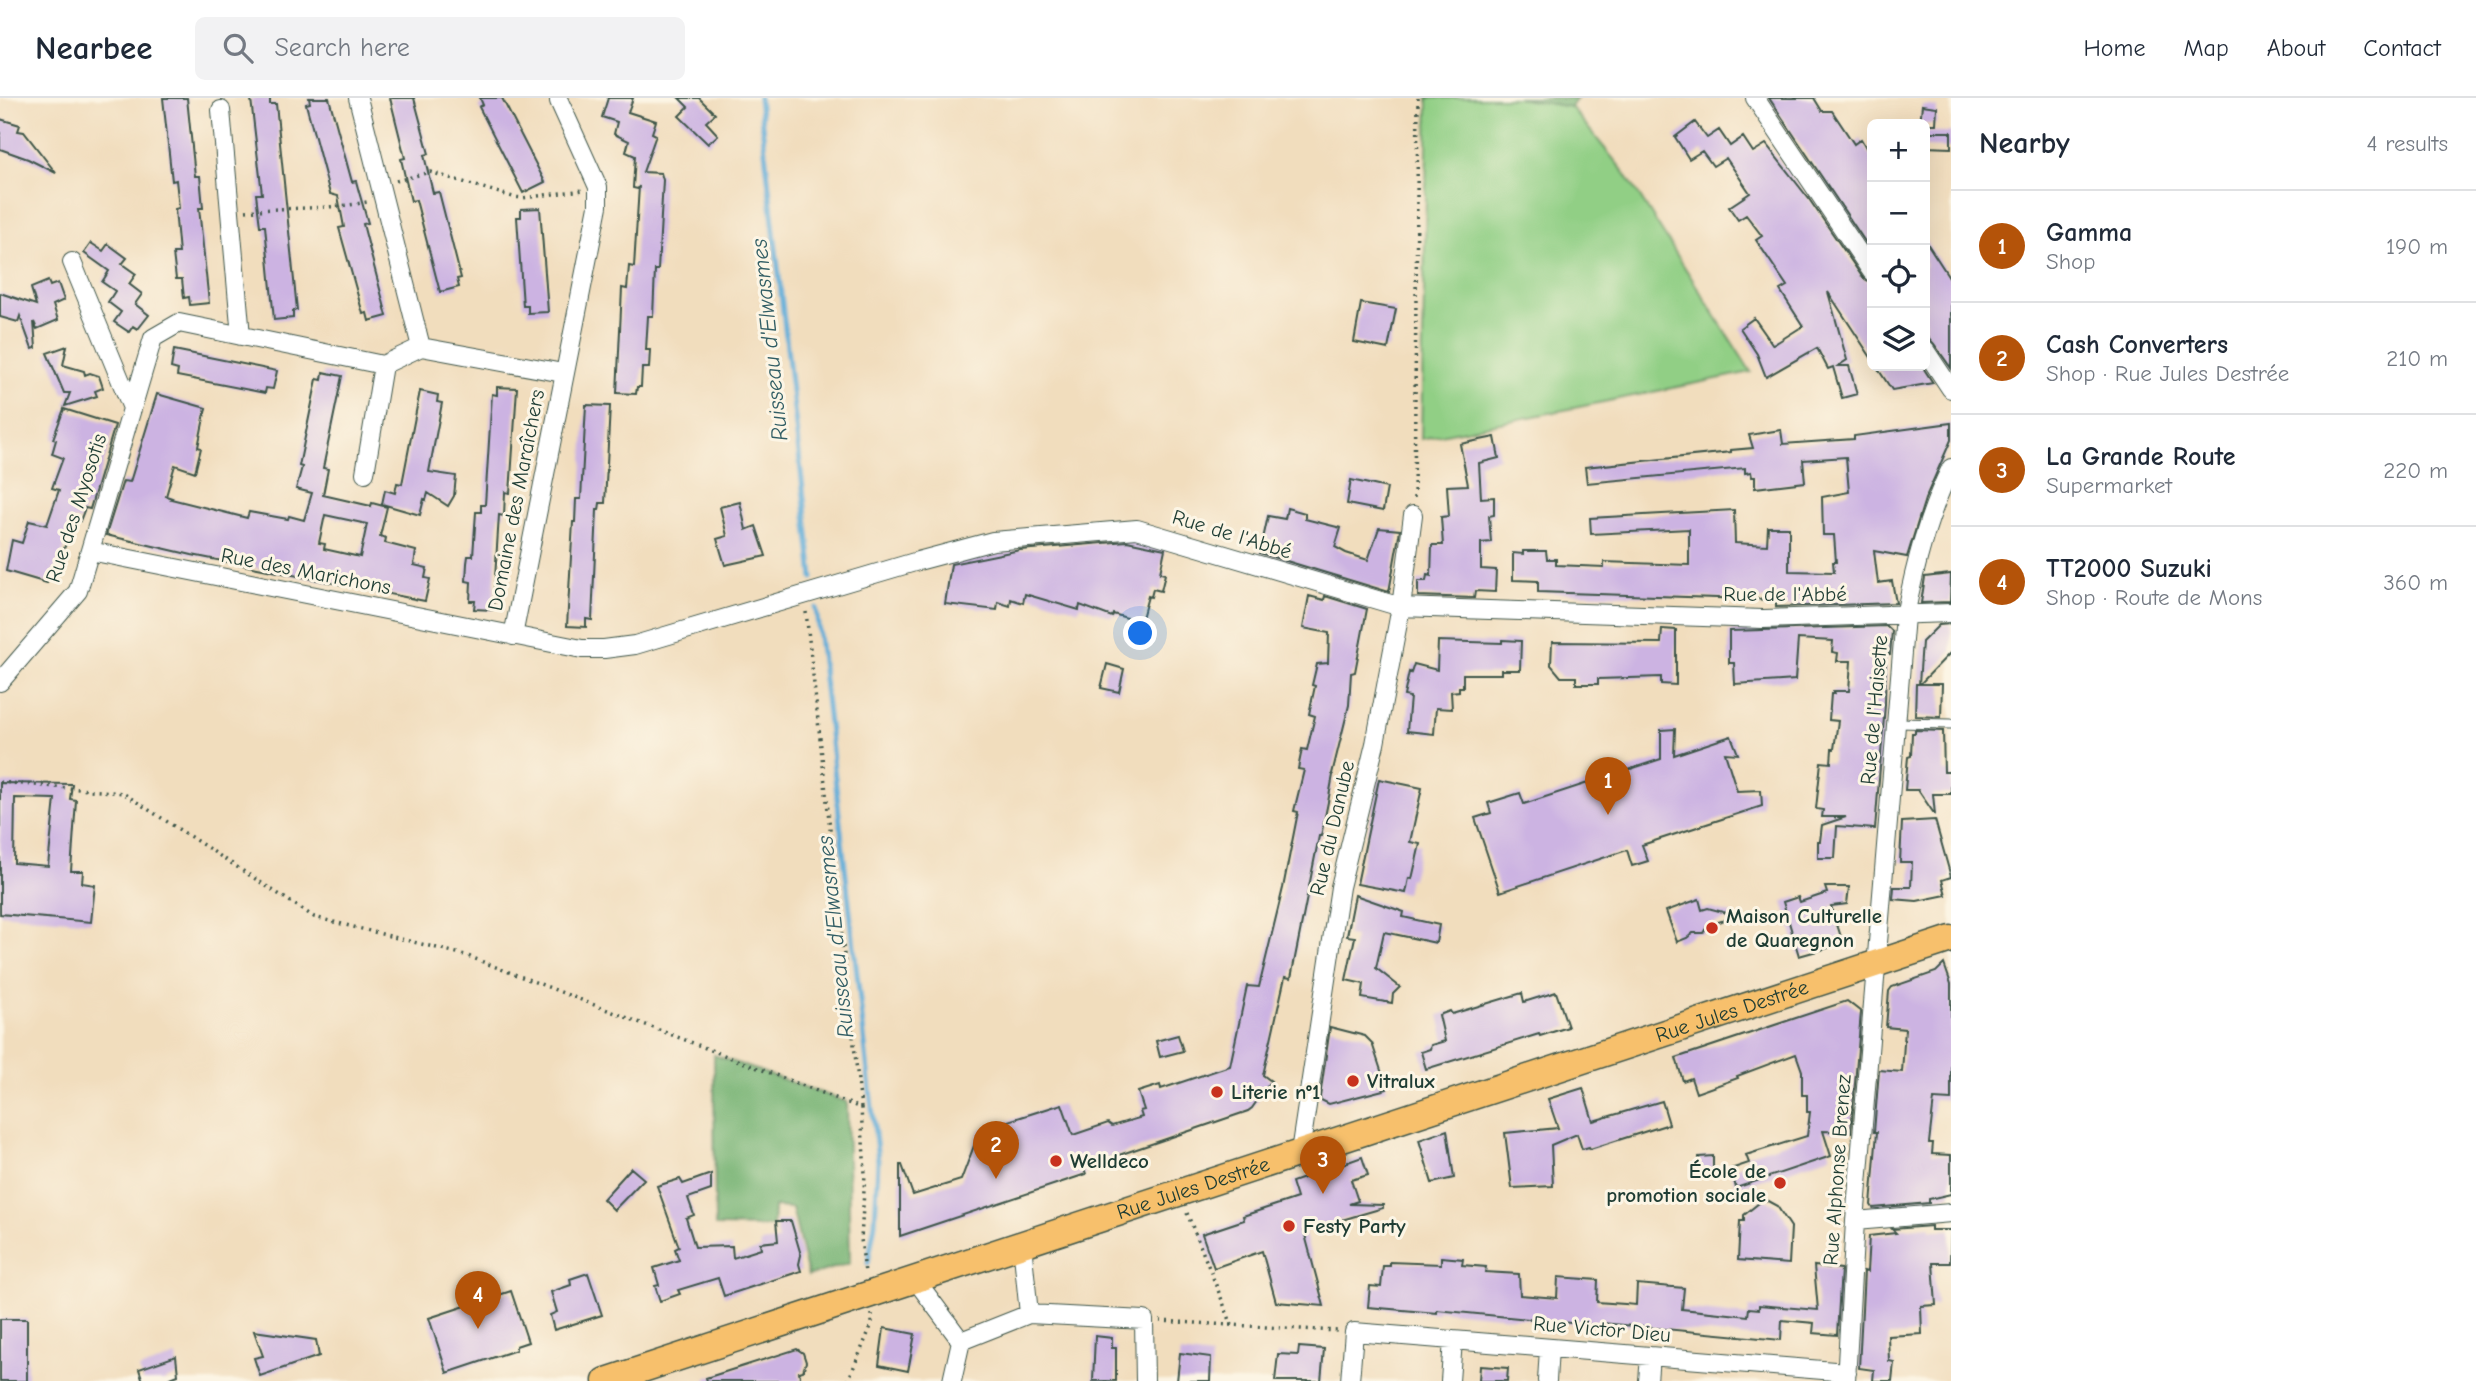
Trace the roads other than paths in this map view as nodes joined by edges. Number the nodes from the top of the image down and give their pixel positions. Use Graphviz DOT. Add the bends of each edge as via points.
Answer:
graph roads {
  1 [pos="358,98"];
  2 [pos="1755,98"];
  3 [pos="559,101"];
  4 [pos="221,110"];
  5 [pos="72,262"];
  6 [pos="1867,265"];
  7 [pos="242,336"];
  8 [pos="421,347"];
  9 [pos="1930,358"];
  10 [pos="383,365"];
  11 [pos="563,373"];
  12 [pos="1951,390"];
  13 [pos="132,408"];
  14 [pos="1951,468"];
  15 [pos="365,473"];
  16 [pos="1413,515"];
  17 [pos="90,551"];
  18 [pos="1401,607"];
  19 [pos="1951,613"];
  20 [pos="1905,616"];
  21 [pos="513,636"];
  22 [pos="0,682"];
  23 [pos="1896,723"];
  24 [pos="1951,724"];
  25 [pos="1951,939"];
  26 [pos="1876,963"];
  27 [pos="1300,1152"];
  28 [pos="1951,1213"];
  29 [pos="1855,1221"];
  30 [pos="1022,1244"];
  31 [pos="915,1279"];
  32 [pos="1030,1314"];
  33 [pos="1453,1340"];
  34 [pos="961,1341"];
  35 [pos="1549,1348"];
  36 [pos="1650,1356"];
  37 [pos="1744,1372"];
  38 [pos="1846,1376"];
  39 [pos="606,1381"];
  40 [pos="952,1381"];
  41 [pos="1145,1381"];
  42 [pos="1350,1381"];
  43 [pos="1450,1381"];
  44 [pos="1546,1381"];
  45 [pos="1648,1381"];
  1 -- 8 [label="street"];
  2 -- 6 [label="street"];
  3 -- 11 [label="street, Domaine des Maraîchers" via="598,187 598,206"];
  4 -- 7 [label="street"];
  5 -- 13 [label="street"];
  7 -- 10 [label="street"];
  7 -- 13 [label="street, Rue des Myosotis" via="179,323 153,338"];
  8 -- 10 [label="street"];
  8 -- 11 [label="street, Domaine des Maraîchers"];
  9 -- 12 [label="street"];
  10 -- 15 [label="street"];
  11 -- 21 [label="street, Domaine des Maraîchers"];
  13 -- 17 [label="street, Rue des Myosotis"];
  14 -- 20 [label="street, Rue de l'Haisette" via="1928,529"];
  16 -- 18 [label="street, Rue du Danube"];
  17 -- 21 [label="street, Rue des Marichons"];
  17 -- 22 [label="street, Rue des Myosotis" via="78,591"];
  18 -- 20 [label="street, Rue de l'Abbé" via="1763,619"];
  18 -- 21 [label="street, Rue de l'Abbé" via="1137,529 993,541 619,648 582,649"];
  18 -- 27 [label="street, Rue du Danube" via="1375,744 1340,887"];
  19 -- 20 [label="street, Rue de l'Abbé"];
  20 -- 23 [label="street, Rue de l'Haisette"];
  23 -- 24 [label="lane"];
  23 -- 26 [label="street, Rue de l'Haisette"];
  25 -- 26 [label="main road, Rue Jules Destrée"];
  26 -- 27 [label="main road, Rue Jules Destrée"];
  26 -- 29 [label="street, Rue Alphonse Brenez"];
  27 -- 30 [label="main road, Rue Jules Destrée"];
  28 -- 29 [label="street"];
  29 -- 38 [label="street, Rue Alphonse Brenez"];
  30 -- 31 [label="main road, Rue Jules Destrée"];
  30 -- 32 [label="street"];
  31 -- 34 [label="street"];
  31 -- 39 [label="main road, Rue Jules Destrée"];
  32 -- 34 [label="street"];
  32 -- 41 [label="street" via="1144,1320"];
  33 -- 35 [label="street, Rue Victor Dieu"];
  33 -- 42 [label="street, Rue Victor Dieu" via="1354,1332"];
  33 -- 43 [label="street"];
  34 -- 40 [label="street"];
  35 -- 36 [label="street, Rue Victor Dieu"];
  35 -- 44 [label="street"];
  36 -- 37 [label="street, Rue Victor Dieu"];
  36 -- 45 [label="street"];
  37 -- 38 [label="street, Rue Victor Dieu"];
}
